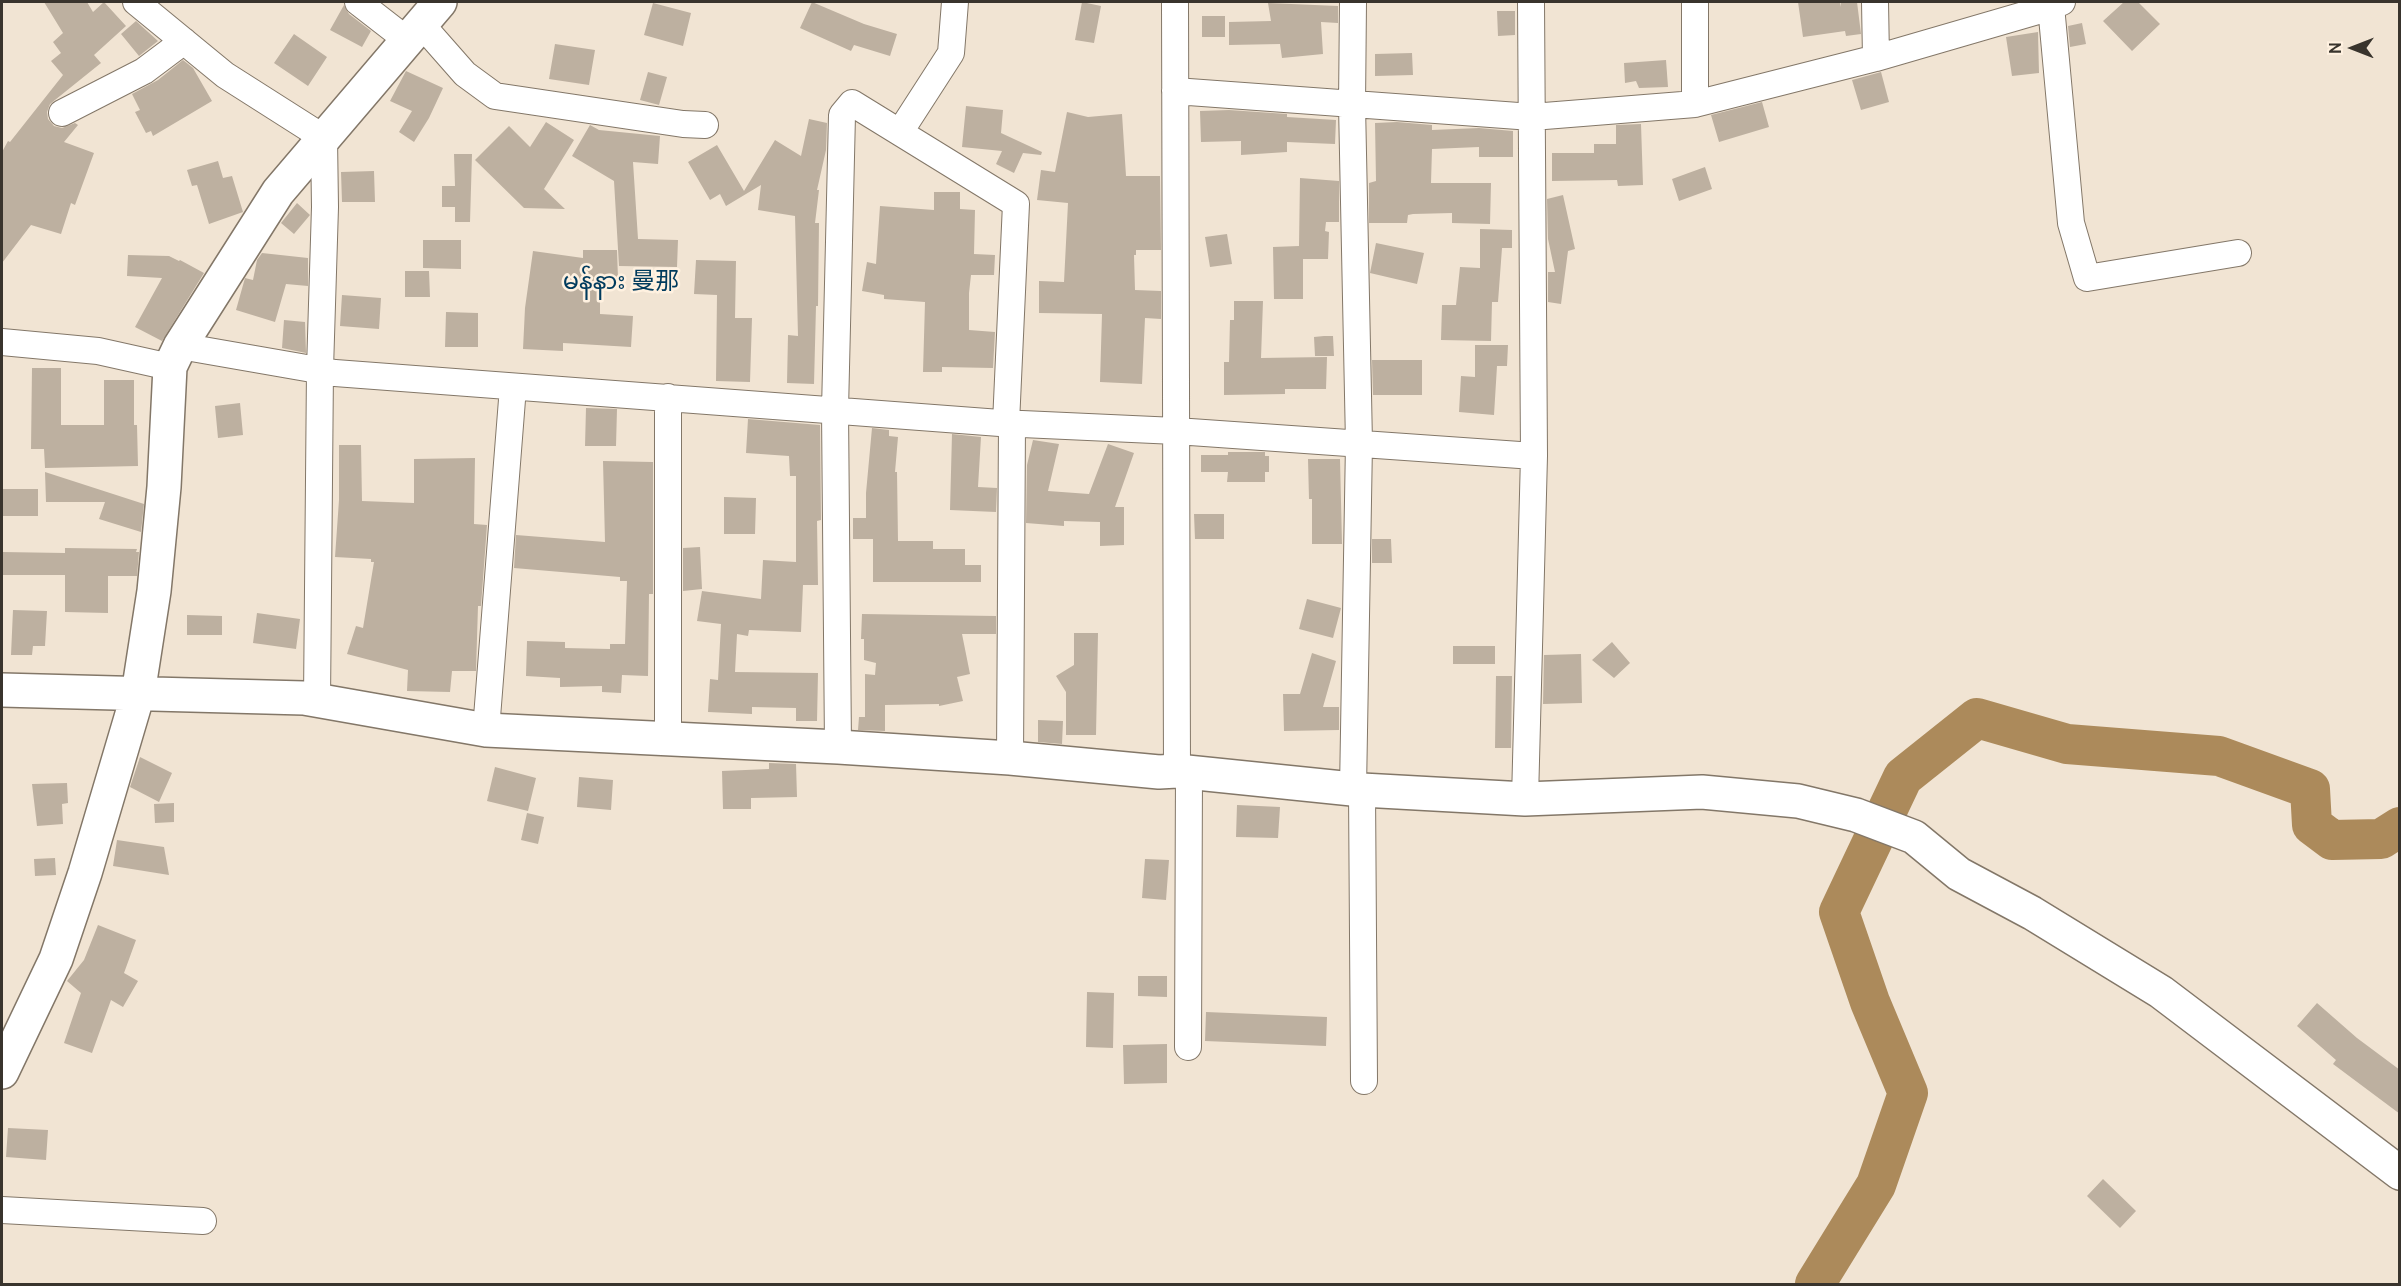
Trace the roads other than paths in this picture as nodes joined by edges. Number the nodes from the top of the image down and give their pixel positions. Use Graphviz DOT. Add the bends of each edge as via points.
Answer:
graph roads {
  1 [pos="136,2"];
  2 [pos="358,2"];
  3 [pos="955,2"];
  4 [pos="1175,2"];
  5 [pos="1353,2"];
  6 [pos="1531,2"];
  7 [pos="1695,2"];
  8 [pos="1875,2"];
  9 [pos="2049,5"];
  10 [pos="423,22"];
  11 [pos="184,41"];
  12 [pos="1876,58"];
  13 [pos="1175,91"];
  14 [pos="1695,104"];
  15 [pos="1352,105"];
  16 [pos="62,112"];
  17 [pos="1532,117"];
  18 [pos="705,125"];
  19 [pos="900,132"];
  20 [pos="324,138"];
  21 [pos="2238,253"];
  22 [pos="2,342"];
  23 [pos="175,356"];
  24 [pos="320,369"];
  25 [pos="513,387"];
  26 [pos="668,397"];
  27 [pos="835,410"];
  28 [pos="1009,423"];
  29 [pos="1176,431"];
  30 [pos="1359,443"];
  31 [pos="1534,456"];
  32 [pos="2,690"];
  33 [pos="138,694"];
  34 [pos="317,701"];
  35 [pos="486,730"];
  36 [pos="668,740"];
  37 [pos="838,747"];
  38 [pos="1010,758"];
  39 [pos="1183,772"];
  40 [pos="1357,789"];
  41 [pos="1525,799"];
  42 [pos="1188,1047"];
  43 [pos="2,1072"];
  44 [pos="1364,1081"];
  45 [pos="2400,1173"];
  46 [pos="2,1210"];
  47 [pos="203,1221"];
  1 -- 11 [label="street"];
  2 -- 10 [label="street"];
  3 -- 19 [label="street" via="951,53"];
  4 -- 13 [label="street"];
  5 -- 15 [label="street"];
  6 -- 17 [label="street"];
  7 -- 14 [label="street"];
  8 -- 12 [label="street"];
  9 -- 12 [label="street"];
  9 -- 21 [label="street" via="2071,223 2087,278"];
  10 -- 18 [label="street" via="465,74 495,96"];
  10 -- 20 [label="street"];
  11 -- 16 [label="street" via="144,71"];
  11 -- 20 [label="street" via="225,75"];
  12 -- 14 [label="street"];
  13 -- 15 [label="street"];
  13 -- 29 [label="street"];
  14 -- 17 [label="street"];
  15 -- 17 [label="street"];
  15 -- 30 [label="street"];
  17 -- 31 [label="street"];
  19 -- 27 [label="street" via="852,103 842,115"];
  19 -- 28 [label="street" via="1016,204"];
  20 -- 23 [label="street" via="278,192"];
  20 -- 24 [label="street"];
  22 -- 23 [label="street"];
  23 -- 24 [label="street"];
  23 -- 33 [label="street" via="154,591"];
  24 -- 25 [label="street"];
  24 -- 34 [label="street"];
  25 -- 26 [label="street"];
  25 -- 35 [label="street"];
  26 -- 27 [label="street"];
  26 -- 36 [label="street"];
  27 -- 28 [label="street"];
  27 -- 37 [label="street"];
  28 -- 29 [label="street"];
  28 -- 38 [label="street"];
  29 -- 30 [label="street"];
  29 -- 39 [label="street"];
  30 -- 31 [label="street"];
  30 -- 40 [label="street"];
  31 -- 41 [label="street"];
  32 -- 33 [label="street"];
  33 -- 34 [label="street"];
  33 -- 43 [label="street" via="86,873 56,959"];
  34 -- 35 [label="street"];
  35 -- 36 [label="street"];
  36 -- 37 [label="street"];
  37 -- 38 [label="street"];
  38 -- 39 [label="street"];
  39 -- 40 [label="street"];
  39 -- 42 [label="street"];
  40 -- 41 [label="street"];
  40 -- 44 [label="street"];
  41 -- 45 [label="street" via="1702,792 1798,801 1856,815 1914,837 1959,874 2161,992"];
  46 -- 47 [label="street"];
}
